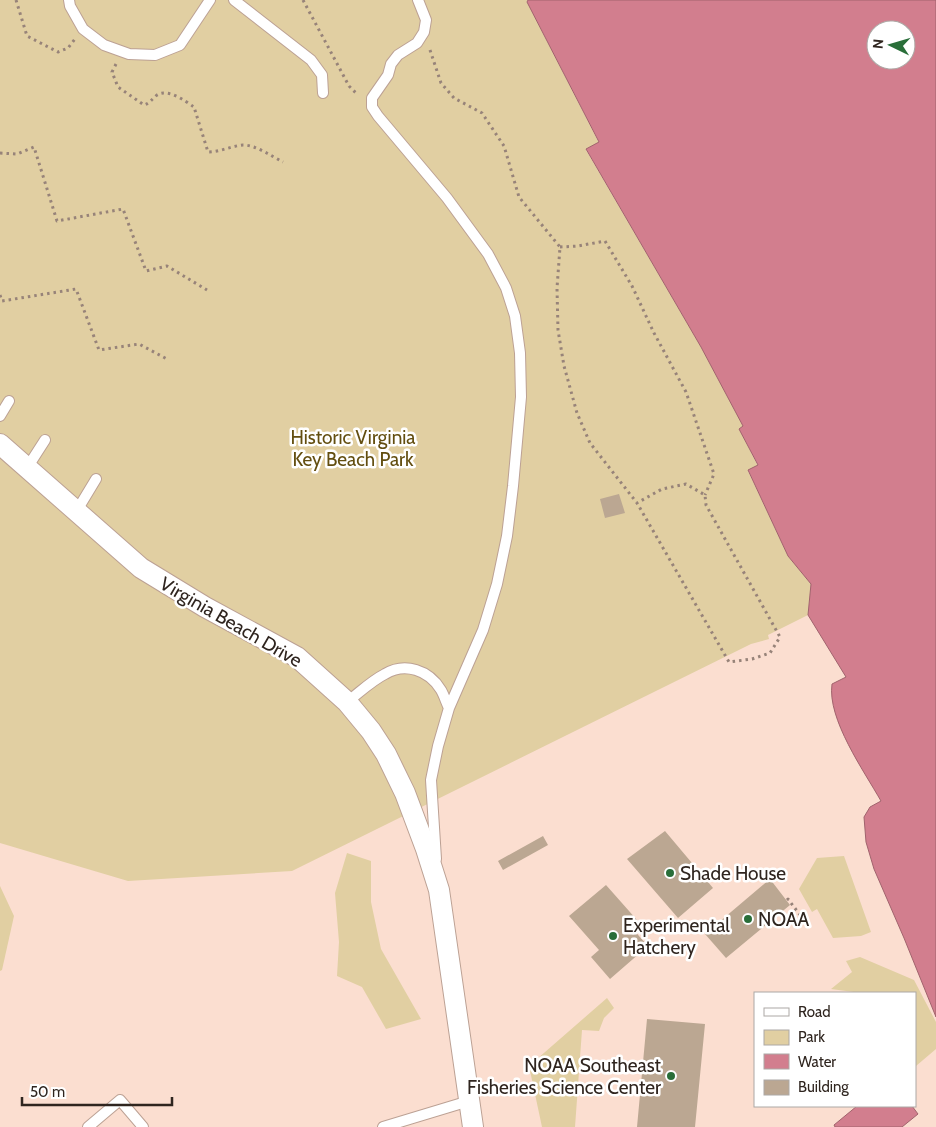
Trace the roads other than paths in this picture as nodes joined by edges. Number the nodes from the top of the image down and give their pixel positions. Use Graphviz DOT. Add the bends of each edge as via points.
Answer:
graph roads {
  1 [pos="69,0"];
  2 [pos="210,0"];
  3 [pos="234,0"];
  4 [pos="418,0"];
  5 [pos="324,93"];
  6 [pos="9,401"];
  7 [pos="0,416"];
  8 [pos="45,440"];
  9 [pos="0,444"];
  10 [pos="27,468"];
  11 [pos="96,478"];
  12 [pos="76,512"];
  13 [pos="347,702"];
  14 [pos="448,708"];
  15 [pos="438,890"];
  16 [pos="469,1101"];
  17 [pos="88,1127"];
  18 [pos="143,1127"];
  19 [pos="383,1127"];
  20 [pos="473,1127"];
  1 -- 2 [label="lane" via="83,29 104,45 129,54 155,55 180,45"];
  3 -- 5 [label="lane" via="311,60 322,75"];
  4 -- 14 [label="lane" via="426,20 424,32 417,44 398,55 391,64 388,75 372,98 372,107 447,198 488,254 506,288 515,316 520,353 521,397 507,536 483,630"];
  6 -- 7 [label="lane"];
  8 -- 10 [label="lane"];
  9 -- 10 [label="street, Virginia Beach Drive"];
  10 -- 12 [label="street, Virginia Beach Drive"];
  11 -- 12 [label="lane"];
  12 -- 13 [label="street, Virginia Beach Drive" via="140,568 297,657"];
  13 -- 14 [label="lane" via="385,673 401,668 416,669 431,677 441,690"];
  13 -- 15 [label="street, Virginia Beach Drive" via="386,754 405,792"];
  14 -- 15 [label="lane" via="431,780"];
  15 -- 16 [label="street, Virginia Beach Drive"];
  16 -- 19 [label="lane"];
  16 -- 20 [label="street, Virginia Beach Drive"];
  17 -- 18 [label="lane" via="120,1100"];
}
